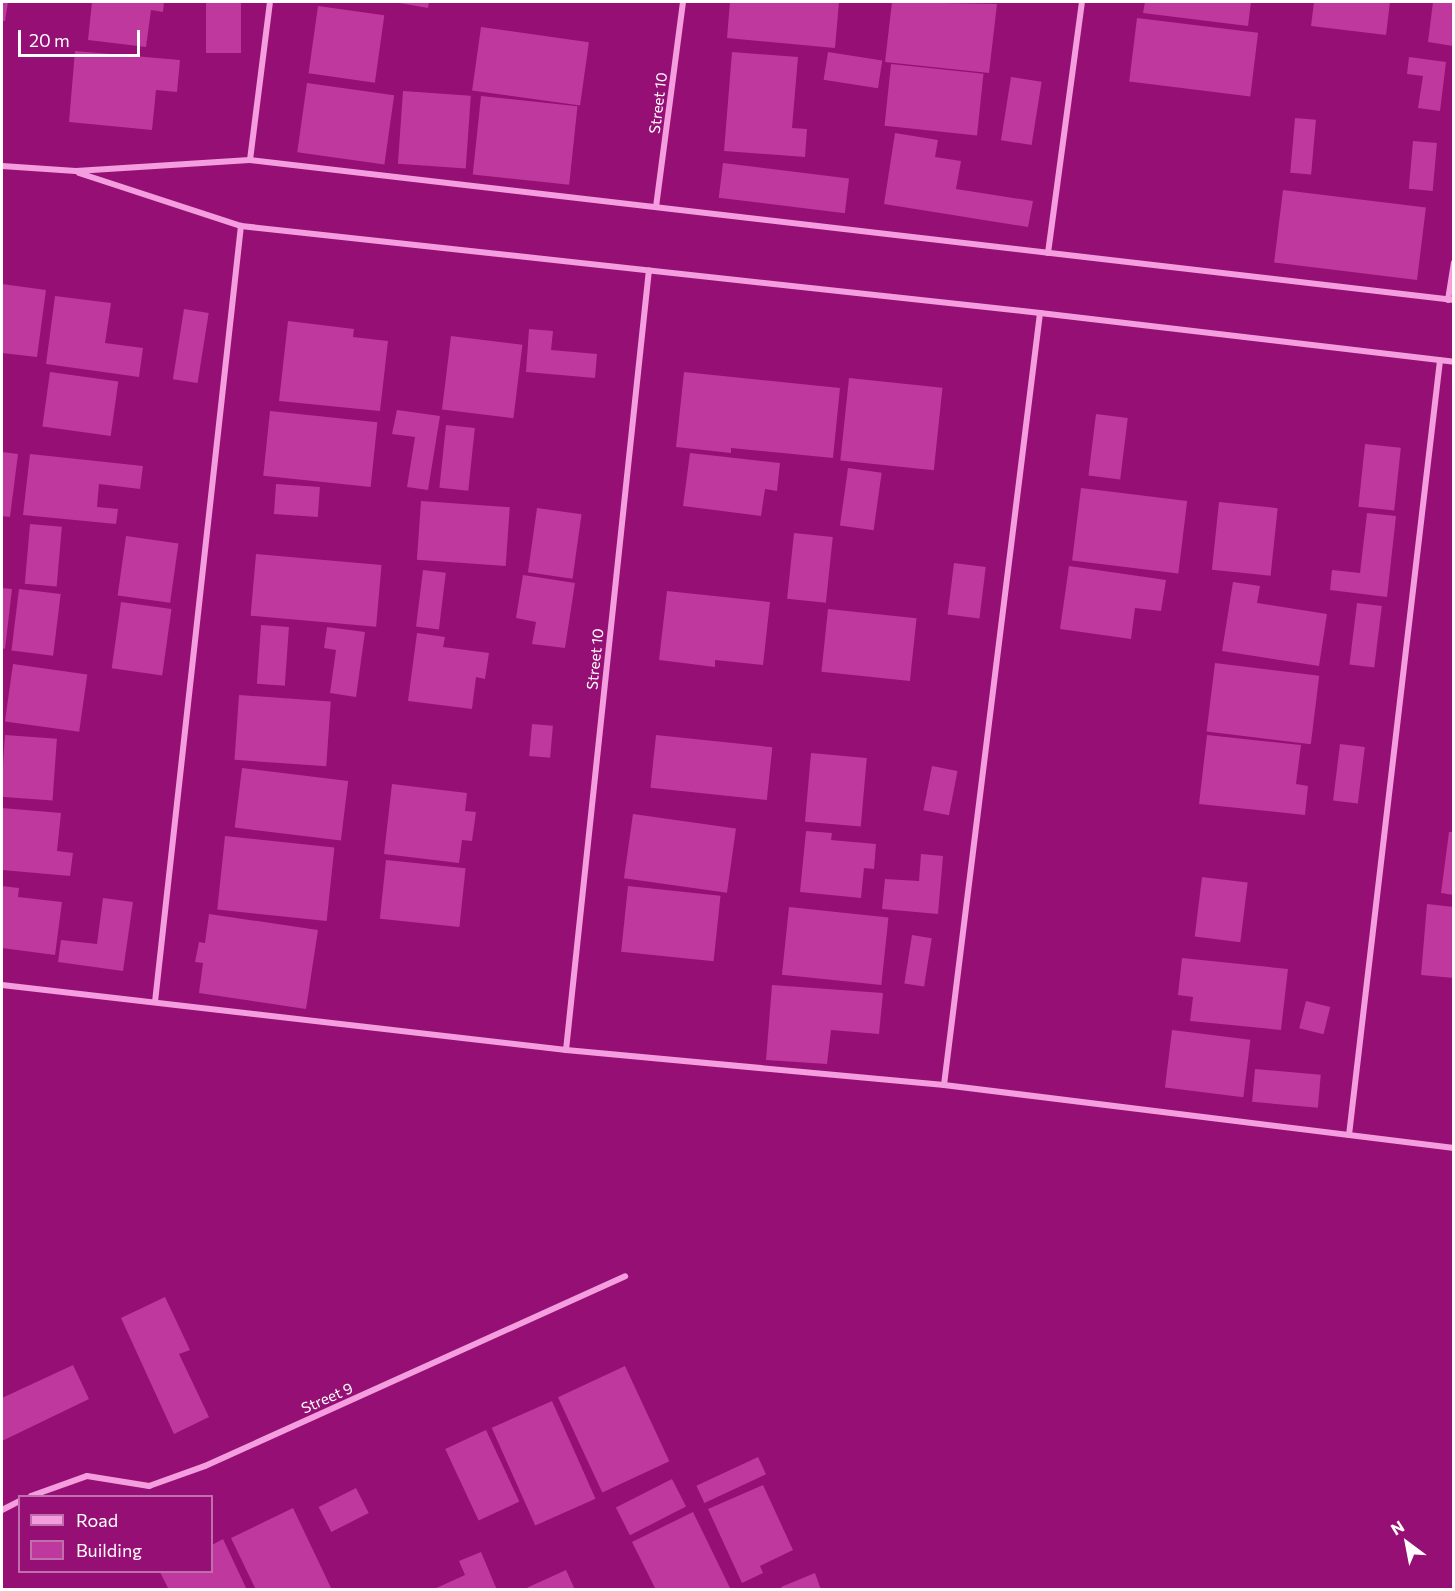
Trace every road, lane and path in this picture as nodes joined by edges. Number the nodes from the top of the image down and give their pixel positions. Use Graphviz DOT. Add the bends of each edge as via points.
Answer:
graph roads {
  1 [pos="270,2"];
  2 [pos="683,2"];
  3 [pos="1082,2"];
  4 [pos="250,160"];
  5 [pos="2,166"];
  6 [pos="76,171"];
  7 [pos="656,207"];
  8 [pos="241,226"];
  9 [pos="1048,253"];
  10 [pos="1454,262"];
  11 [pos="649,270"];
  12 [pos="1451,300"];
  13 [pos="1040,313"];
  14 [pos="1440,360"];
  15 [pos="1454,362"];
  16 [pos="2,985"];
  17 [pos="155,1002"];
  18 [pos="566,1050"];
  19 [pos="944,1085"];
  20 [pos="1349,1135"];
  21 [pos="1454,1148"];
  22 [pos="625,1276"];
  23 [pos="36,1495"];
  24 [pos="18,1502"];
  25 [pos="2,1510"];
  1 -- 4 [label="street"];
  2 -- 7 [label="street, Street 10"];
  3 -- 9 [label="street"];
  4 -- 6 [label="street"];
  4 -- 7 [label="street"];
  5 -- 6 [label="street"];
  6 -- 8 [label="street"];
  7 -- 9 [label="street"];
  8 -- 11 [label="street"];
  8 -- 17 [label="street"];
  9 -- 12 [label="street"];
  10 -- 12 [label="street"];
  11 -- 13 [label="street"];
  11 -- 18 [label="street, Street 10"];
  13 -- 14 [label="street"];
  13 -- 19 [label="street"];
  14 -- 15 [label="street"];
  14 -- 20 [label="street"];
  16 -- 17 [label="street"];
  17 -- 18 [label="street"];
  18 -- 19 [label="street"];
  19 -- 20 [label="street"];
  20 -- 21 [label="street"];
  22 -- 23 [label="street, Street 9" via="205,1466 149,1486 87,1476"];
  24 -- 25 [label="street"];
}
